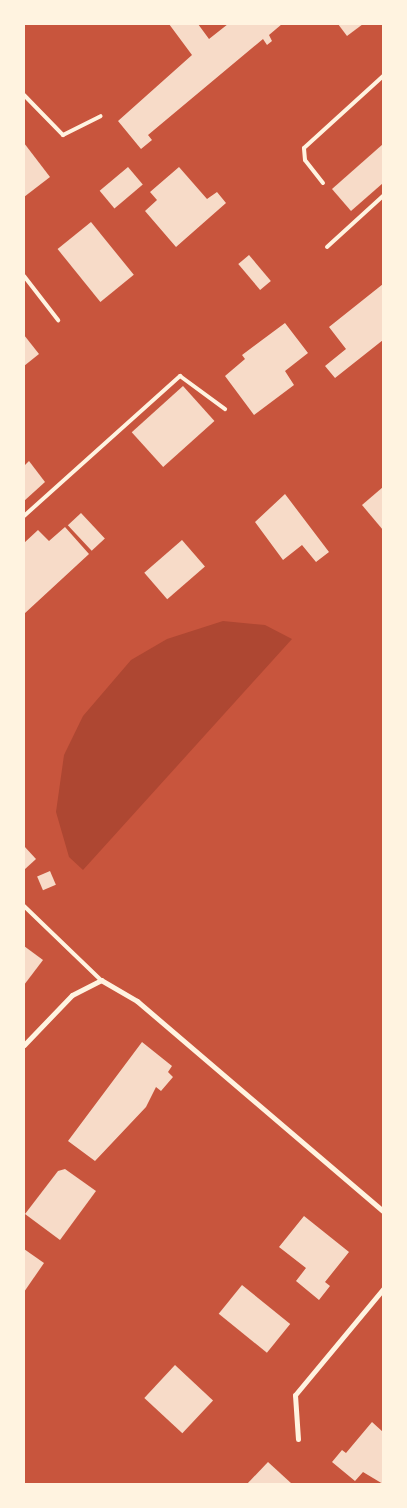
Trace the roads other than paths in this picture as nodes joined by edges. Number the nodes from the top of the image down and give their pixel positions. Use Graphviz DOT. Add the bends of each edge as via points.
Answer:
graph roads {
  1 [pos="383,76"];
  2 [pos="24,95"];
  3 [pos="101,116"];
  4 [pos="323,183"];
  5 [pos="383,196"];
  6 [pos="327,247"];
  7 [pos="24,276"];
  8 [pos="58,320"];
  9 [pos="225,409"];
  10 [pos="24,516"];
  11 [pos="24,906"];
  12 [pos="101,980"];
  13 [pos="24,1045"];
  14 [pos="383,1211"];
  15 [pos="383,1289"];
  16 [pos="298,1439"];
  1 -- 4 [label="lane" via="304,148 305,160"];
  2 -- 3 [label="lane" via="63,135"];
  5 -- 6 [label="lane"];
  7 -- 8 [label="lane"];
  9 -- 10 [label="lane" via="180,376"];
  11 -- 12 [label="lane"];
  12 -- 13 [label="street" via="72,996"];
  12 -- 14 [label="street" via="137,1002"];
  15 -- 16 [label="street" via="295,1395"];
}
